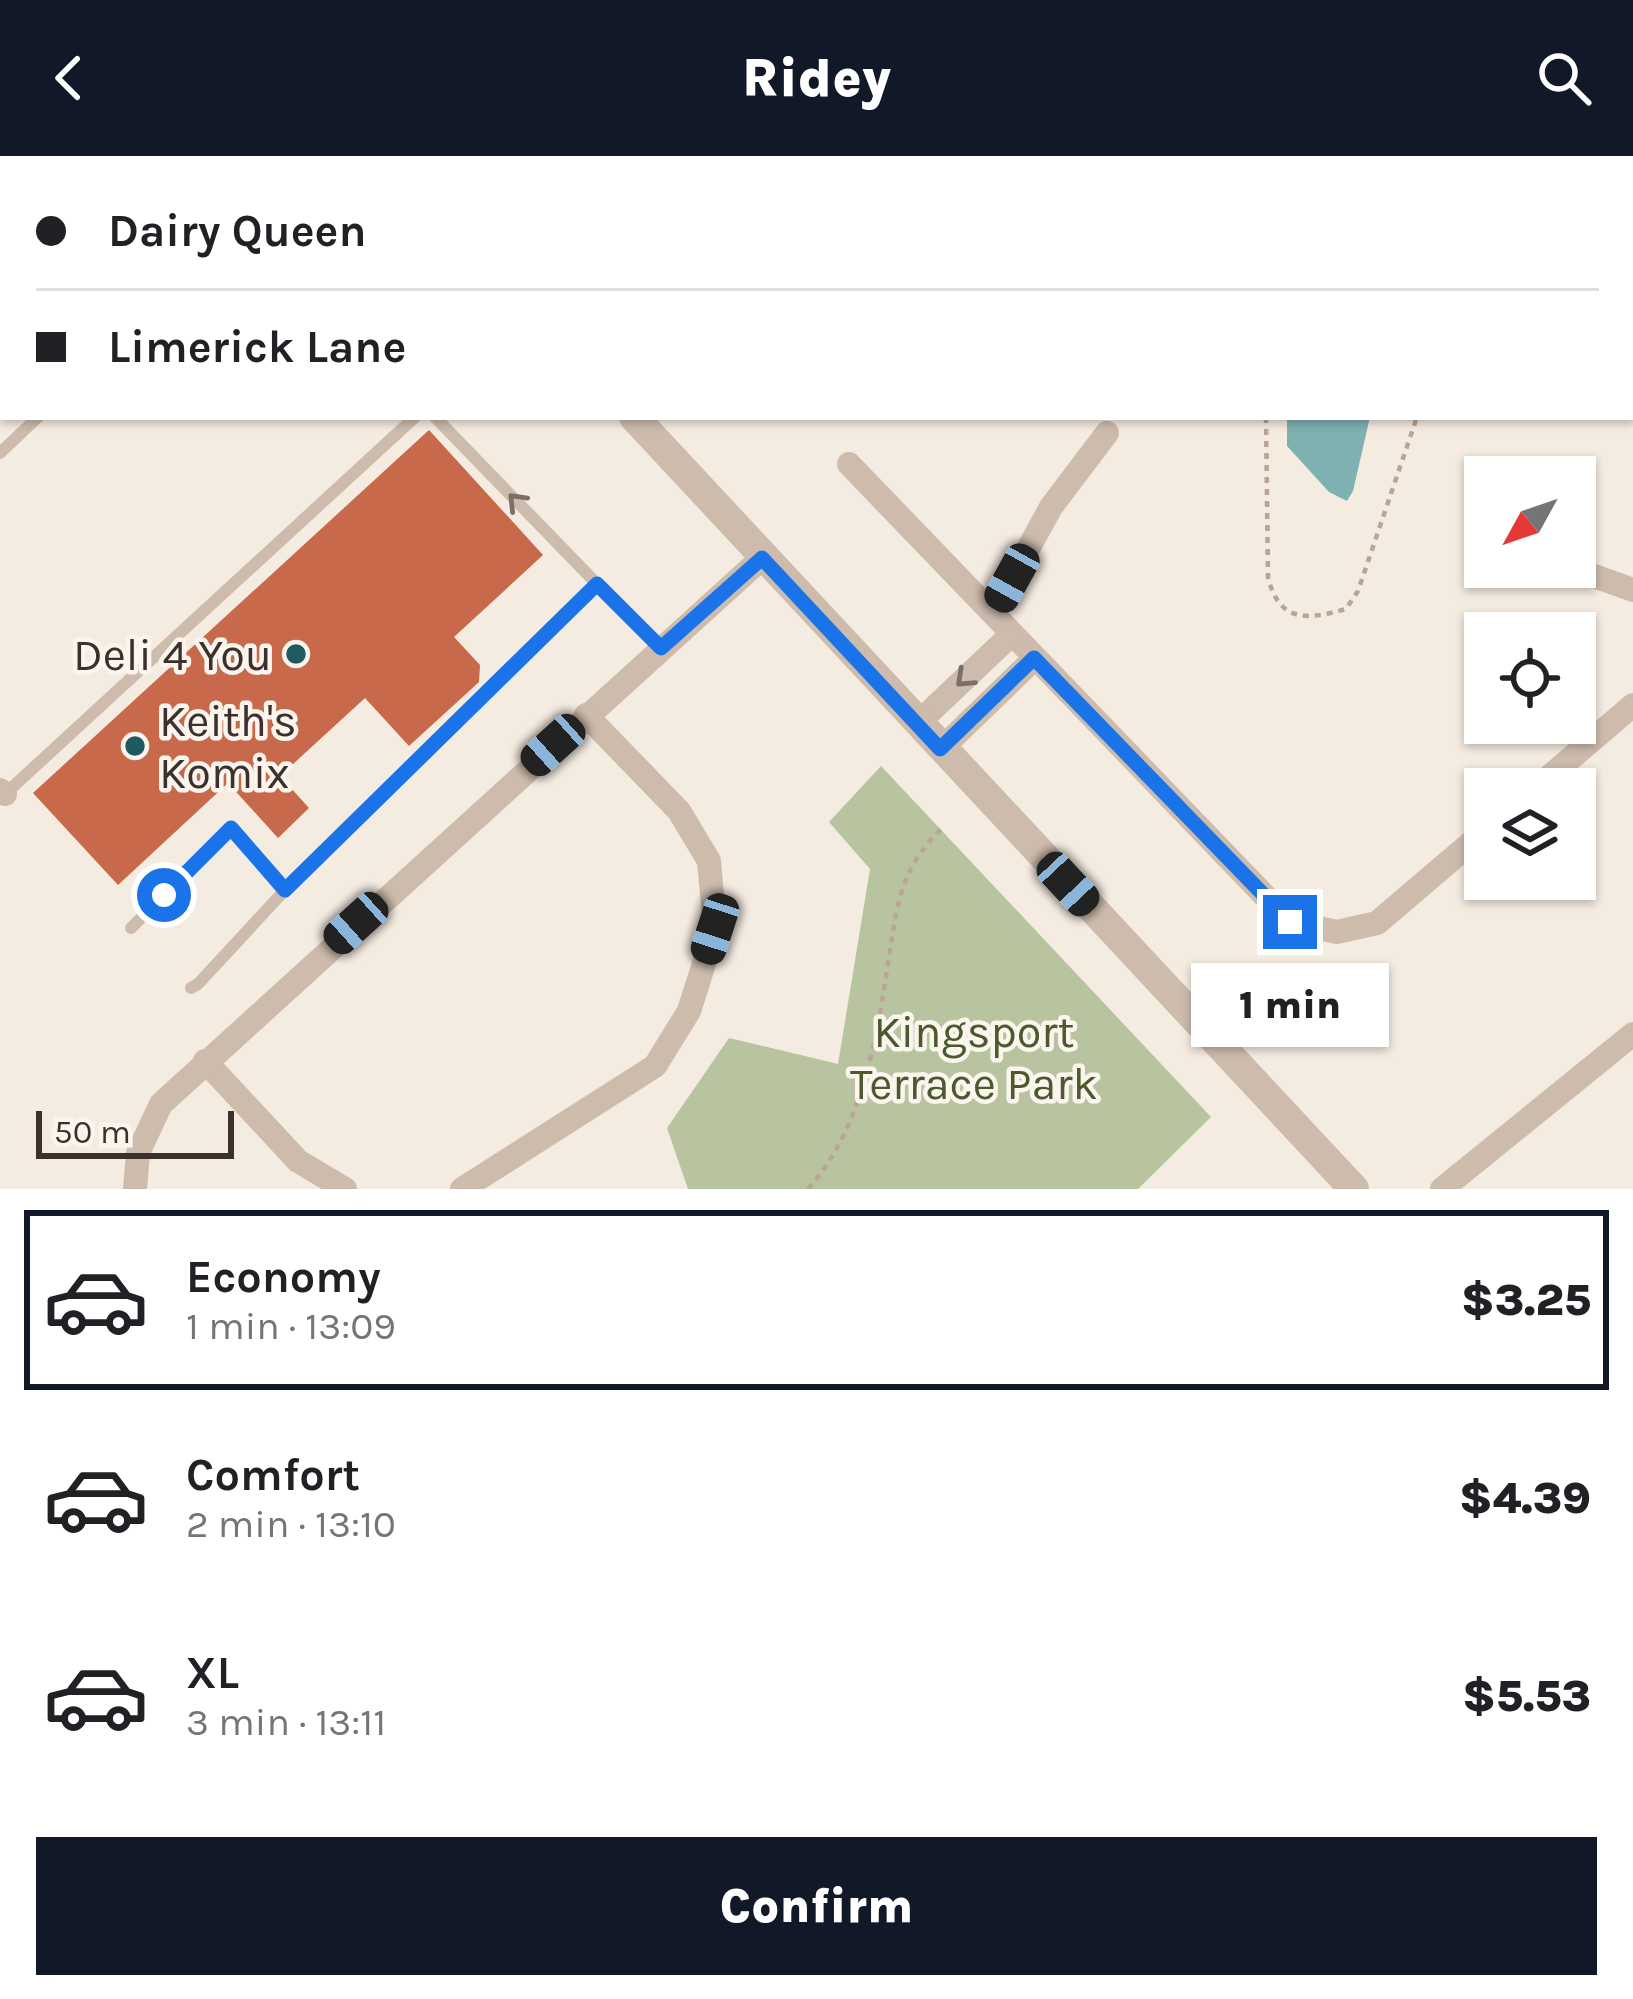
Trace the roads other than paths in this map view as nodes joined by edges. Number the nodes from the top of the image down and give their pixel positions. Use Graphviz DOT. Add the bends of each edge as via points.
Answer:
graph roads {
  1 [pos="35,420"];
  2 [pos="412,420"];
  3 [pos="438,420"];
  4 [pos="637,420"];
  5 [pos="1107,433"];
  6 [pos="0,453"];
  7 [pos="849,464"];
  8 [pos="762,558"];
  9 [pos="1596,577"];
  10 [pos="597,584"];
  11 [pos="1633,590"];
  12 [pos="993,613"];
  13 [pos="1012,634"];
  14 [pos="661,648"];
  15 [pos="1034,658"];
  16 [pos="1633,705"];
  17 [pos="586,715"];
  18 [pos="916,724"];
  19 [pos="940,749"];
  20 [pos="1559,768"];
  21 [pos="3,792"];
  22 [pos="1464,849"];
  23 [pos="285,890"];
  24 [pos="131,928"];
  25 [pos="190,988"];
  26 [pos="1633,1034"];
  27 [pos="205,1061"];
  28 [pos="135,1189"];
  29 [pos="345,1189"];
  30 [pos="462,1189"];
  31 [pos="1354,1189"];
  32 [pos="1442,1189"];
  1 -- 6 [label="lane"];
  2 -- 21 [label="lane"];
  10 -- 3 [label="lane, one-way"];
  4 -- 8 [label="street"];
  5 -- 12 [label="street" via="1051,507"];
  7 -- 12 [label="street"];
  8 -- 14 [label="street"];
  8 -- 18 [label="street"];
  9 -- 11 [label="street"];
  10 -- 14 [label="lane"];
  10 -- 23 [label="lane"];
  12 -- 13 [label="street"];
  13 -- 15 [label="street"];
  13 -- 18 [label="street, one-way"];
  14 -- 17 [label="street"];
  15 -- 19 [label="street"];
  15 -- 22 [label="street" via="1290,922 1336,932 1377,922"];
  16 -- 20 [label="street"];
  17 -- 27 [label="street"];
  17 -- 30 [label="street" via="679,812 709,861 715,929 689,1011 656,1066"];
  18 -- 19 [label="street"];
  19 -- 31 [label="street"];
  23 -- 24 [label="lane" via="231,828"];
  23 -- 25 [label="lane"];
  26 -- 32 [label="street"];
  27 -- 28 [label="street" via="161,1104 137,1153"];
  27 -- 29 [label="street" via="298,1161"];
}
